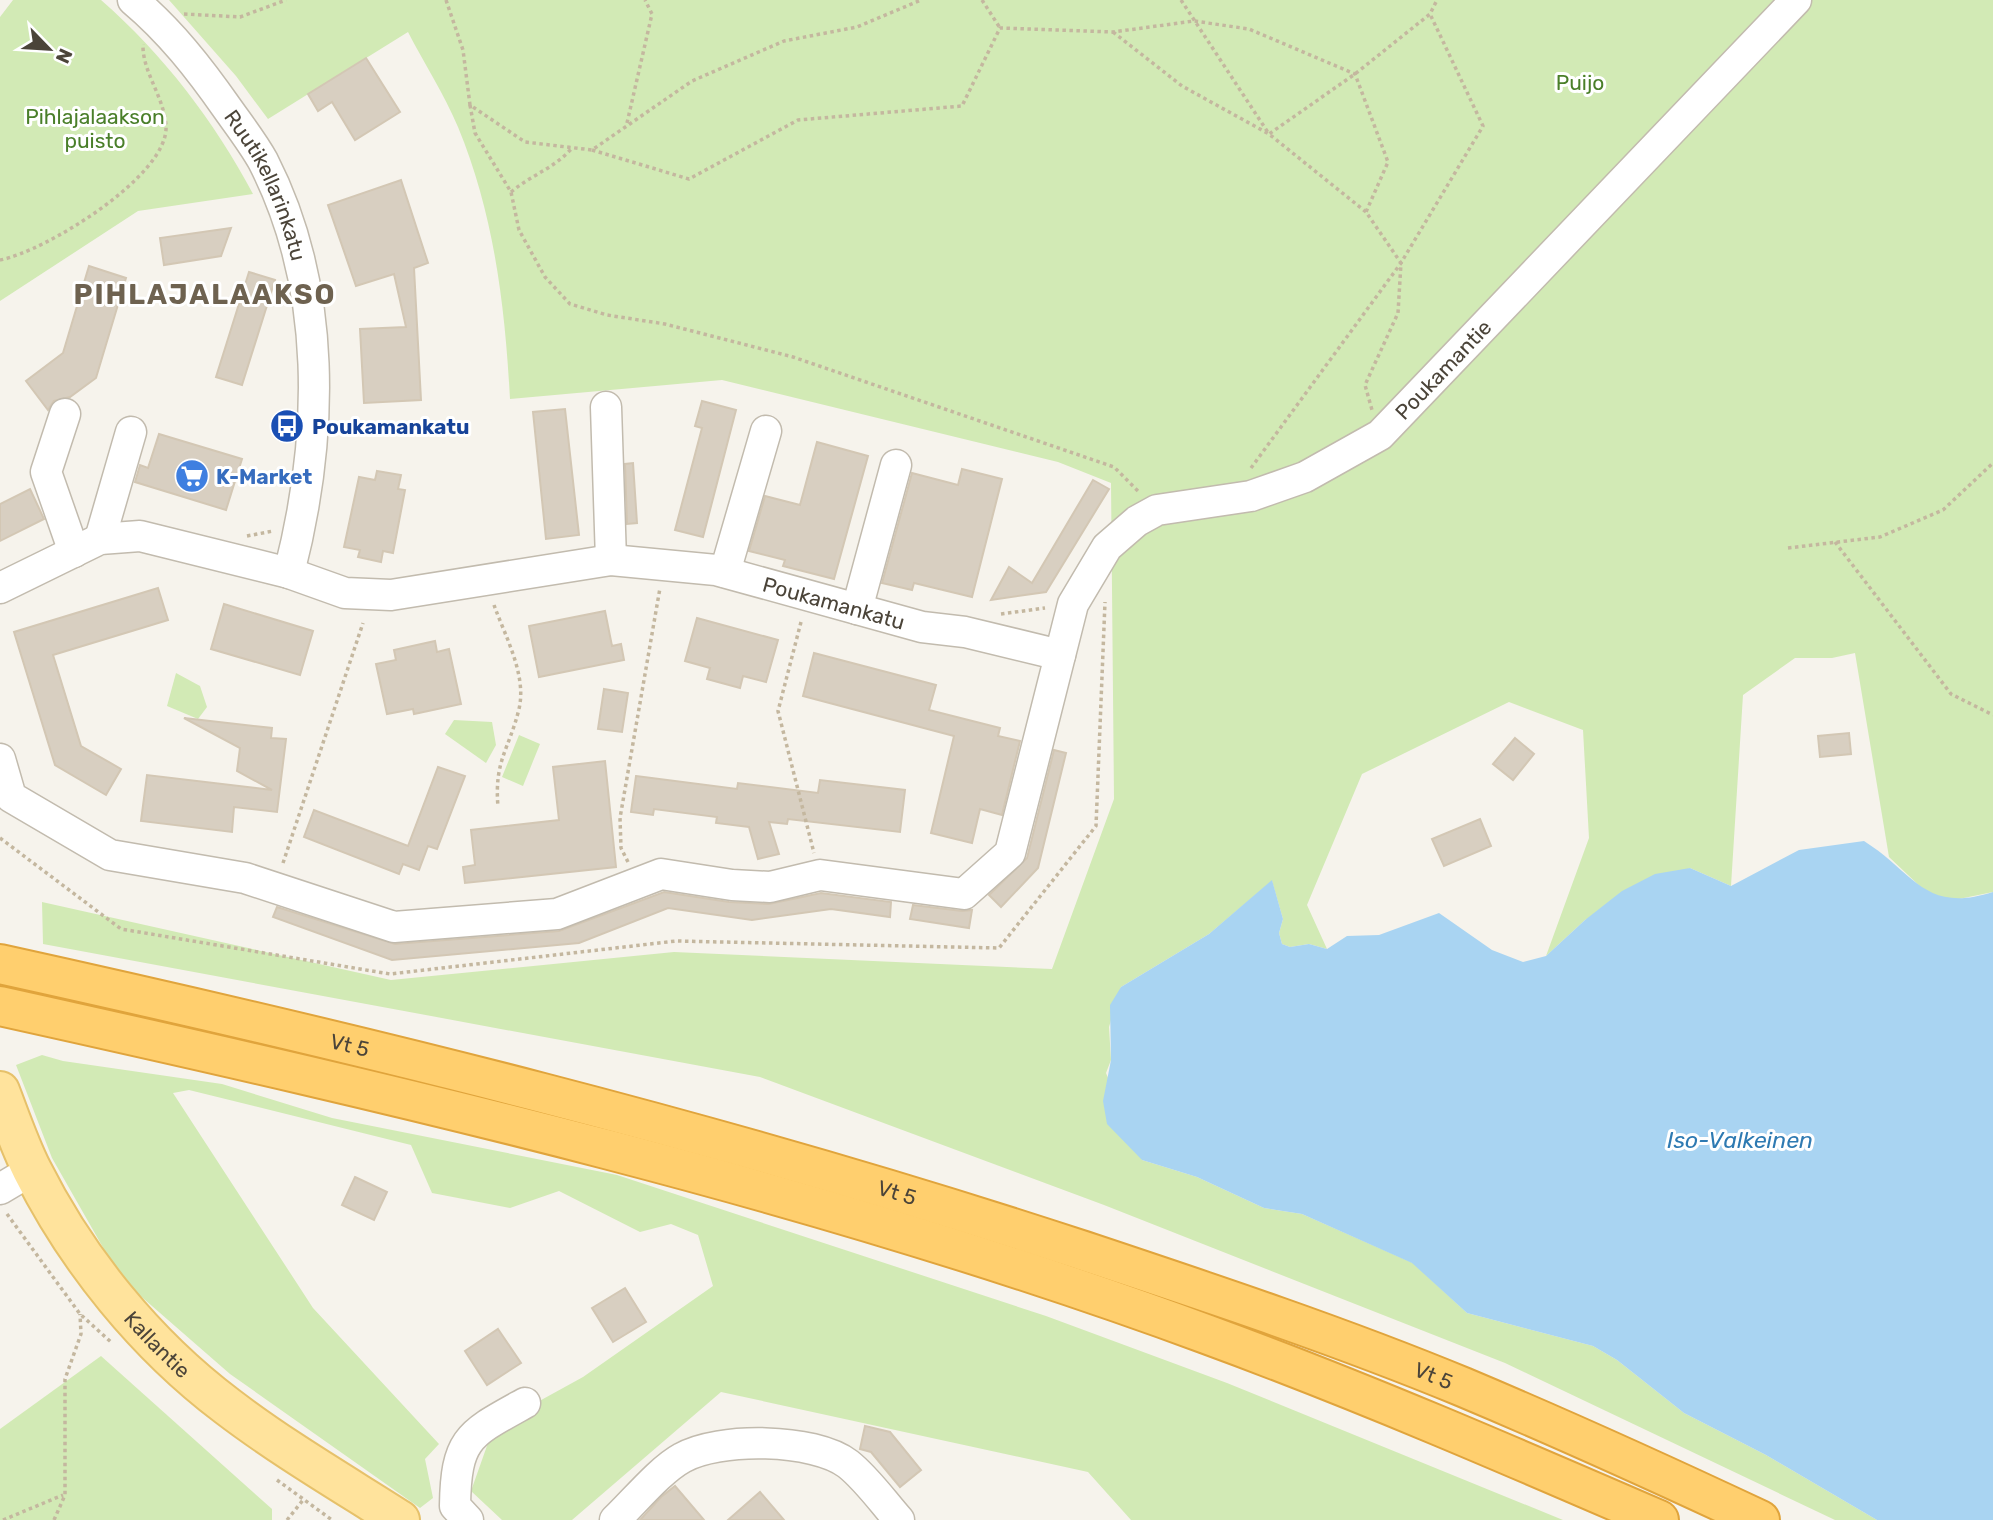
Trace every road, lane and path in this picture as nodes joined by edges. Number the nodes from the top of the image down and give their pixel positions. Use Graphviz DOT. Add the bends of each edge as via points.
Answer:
graph roads {
  1 [pos="132,0"];
  2 [pos="286,0"];
  3 [pos="446,0"];
  4 [pos="645,0"];
  5 [pos="921,0"];
  6 [pos="982,0"];
  7 [pos="1181,0"];
  8 [pos="1437,0"];
  9 [pos="1796,0"];
  10 [pos="1430,14"];
  11 [pos="160,17"];
  12 [pos="1194,21"];
  13 [pos="1000,28"];
  14 [pos="1113,32"];
  15 [pos="1355,74"];
  16 [pos="470,105"];
  17 [pos="627,125"];
  18 [pos="1269,134"];
  19 [pos="572,148"];
  20 [pos="592,150"];
  21 [pos="511,192"];
  22 [pos="1367,212"];
  23 [pos="0,260"];
  24 [pos="1401,263"];
  25 [pos="606,407"];
  26 [pos="65,414"];
  27 [pos="766,431"];
  28 [pos="131,432"];
  29 [pos="1380,435"];
  30 [pos="1993,463"];
  31 [pos="896,465"];
  32 [pos="1242,471"];
  33 [pos="1157,510"];
  34 [pos="1835,542"];
  35 [pos="87,545"];
  36 [pos="1788,548"];
  37 [pos="611,560"];
  38 [pos="724,572"];
  39 [pos="289,573"];
  40 [pos="660,584"];
  41 [pos="0,588"];
  42 [pos="1073,604"];
  43 [pos="494,605"];
  44 [pos="857,609"];
  45 [pos="998,614"];
  46 [pos="801,621"];
  47 [pos="363,623"];
  48 [pos="1060,655"];
  49 [pos="1993,715"];
  50 [pos="0,759"];
  51 [pos="498,807"];
  52 [pos="820,875"];
  53 [pos="638,884"];
  54 [pos="275,888"];
  55 [pos="0,964"];
  56 [pos="0,1006"];
  57 [pos="0,1091"];
  58 [pos="13,1191"];
  59 [pos="525,1403"];
  60 [pos="65,1495"];
  61 [pos="303,1499"];
  62 [pos="3,1520"];
  63 [pos="54,1520"];
  64 [pos="287,1520"];
  65 [pos="400,1520"];
  66 [pos="468,1520"];
  67 [pos="615,1520"];
  68 [pos="899,1520"];
  69 [pos="1659,1520"];
  70 [pos="1760,1520"];
  1 -- 11 [label="street, Ruutikellarinkatu"];
  2 -- 11 [label="path" via="240,17"];
  3 -- 16 [label="path" via="463,50"];
  4 -- 17 [label="path" via="652,14"];
  5 -- 17 [label="path" via="857,27 784,41 692,81"];
  6 -- 13 [label="path"];
  7 -- 12 [label="path"];
  8 -- 10 [label="path"];
  9 -- 29 [label="street, Poukamantie"];
  10 -- 15 [label="path"];
  10 -- 24 [label="path" via="1483,126"];
  11 -- 23 [label="path" via="143,34 143,57 161,98 166,130 152,162 84,222 14,258"];
  11 -- 39 [label="street, Ruutikellarinkatu" via="262,160 296,245 310,317 316,403 299,534"];
  12 -- 14 [label="path"];
  12 -- 15 [label="path" via="1249,29"];
  12 -- 18 [label="path"];
  13 -- 14 [label="path"];
  13 -- 20 [label="path" via="962,106 798,121 689,179"];
  14 -- 18 [label="path" via="1182,86"];
  15 -- 18 [label="path"];
  15 -- 22 [label="path" via="1388,162"];
  16 -- 19 [label="path" via="525,142"];
  16 -- 21 [label="path" via="475,133"];
  17 -- 20 [label="path"];
  18 -- 22 [label="path"];
  19 -- 20 [label="path"];
  19 -- 21 [label="path" via="559,163"];
  21 -- 33 [label="path" via="519,230 545,278 570,304 793,357 1114,467"];
  22 -- 24 [label="path"];
  24 -- 29 [label="path" via="1398,313 1365,386"];
  24 -- 32 [label="path" via="1285,425 1251,468"];
  25 -- 37 [label="street"];
  26 -- 35 [label="street" via="46,472"];
  27 -- 38 [label="street"];
  28 -- 35 [label="street"];
  29 -- 33 [label="street, Poukamantie" via="1305,477 1251,496"];
  30 -- 34 [label="path" via="1943,510 1880,537"];
  31 -- 44 [label="street"];
  33 -- 42 [label="street, Poukamantie" via="1107,547"];
  34 -- 36 [label="path"];
  34 -- 49 [label="path" via="1951,694"];
  35 -- 39 [label="street, Poukamankatu" via="140,536"];
  35 -- 41 [label="street, Poukamankatu"];
  37 -- 38 [label="street, Poukamankatu"];
  37 -- 39 [label="street, Poukamankatu" via="391,595 345,593"];
  38 -- 44 [label="street, Poukamankatu"];
  40 -- 53 [label="path" via="620,818 621,848"];
  42 -- 45 [label="path"];
  42 -- 48 [label="street, Poukamantie"];
  43 -- 51 [label="path" via="520,678 520,707 500,759"];
  44 -- 48 [label="street, Poukamankatu"];
  46 -- 52 [label="path" via="778,711"];
  47 -- 54 [label="path"];
  48 -- 52 [label="street, Poukamantie" via="1010,853 964,894"];
  50 -- 54 [label="street" via="11,797 110,855 245,878"];
  52 -- 53 [label="street" via="769,887 661,874"];
  53 -- 54 [label="street" via="557,914 394,928"];
  55 -- 70 [label="highway, Vt 5" via="257,1021 709,1137 940,1204 1218,1295 1461,1387"];
  56 -- 69 [label="highway, Vt 5" via="248,1061 702,1174 930,1242 1230,1343 1443,1426"];
  57 -- 58 [label="main road, Kallantie"];
  58 -- 60 [label="path" via="80,1314 81,1334 65,1379"];
  58 -- 65 [label="main road, Kallantie" via="171,1359 226,1406"];
  59 -- 66 [label="street" via="466,1442 456,1468 455,1506"];
  60 -- 62 [label="path"];
  60 -- 63 [label="path"];
  61 -- 64 [label="path"];
  67 -- 68 [label="street" via="681,1458 711,1447 783,1444 829,1454 848,1464"];
}
